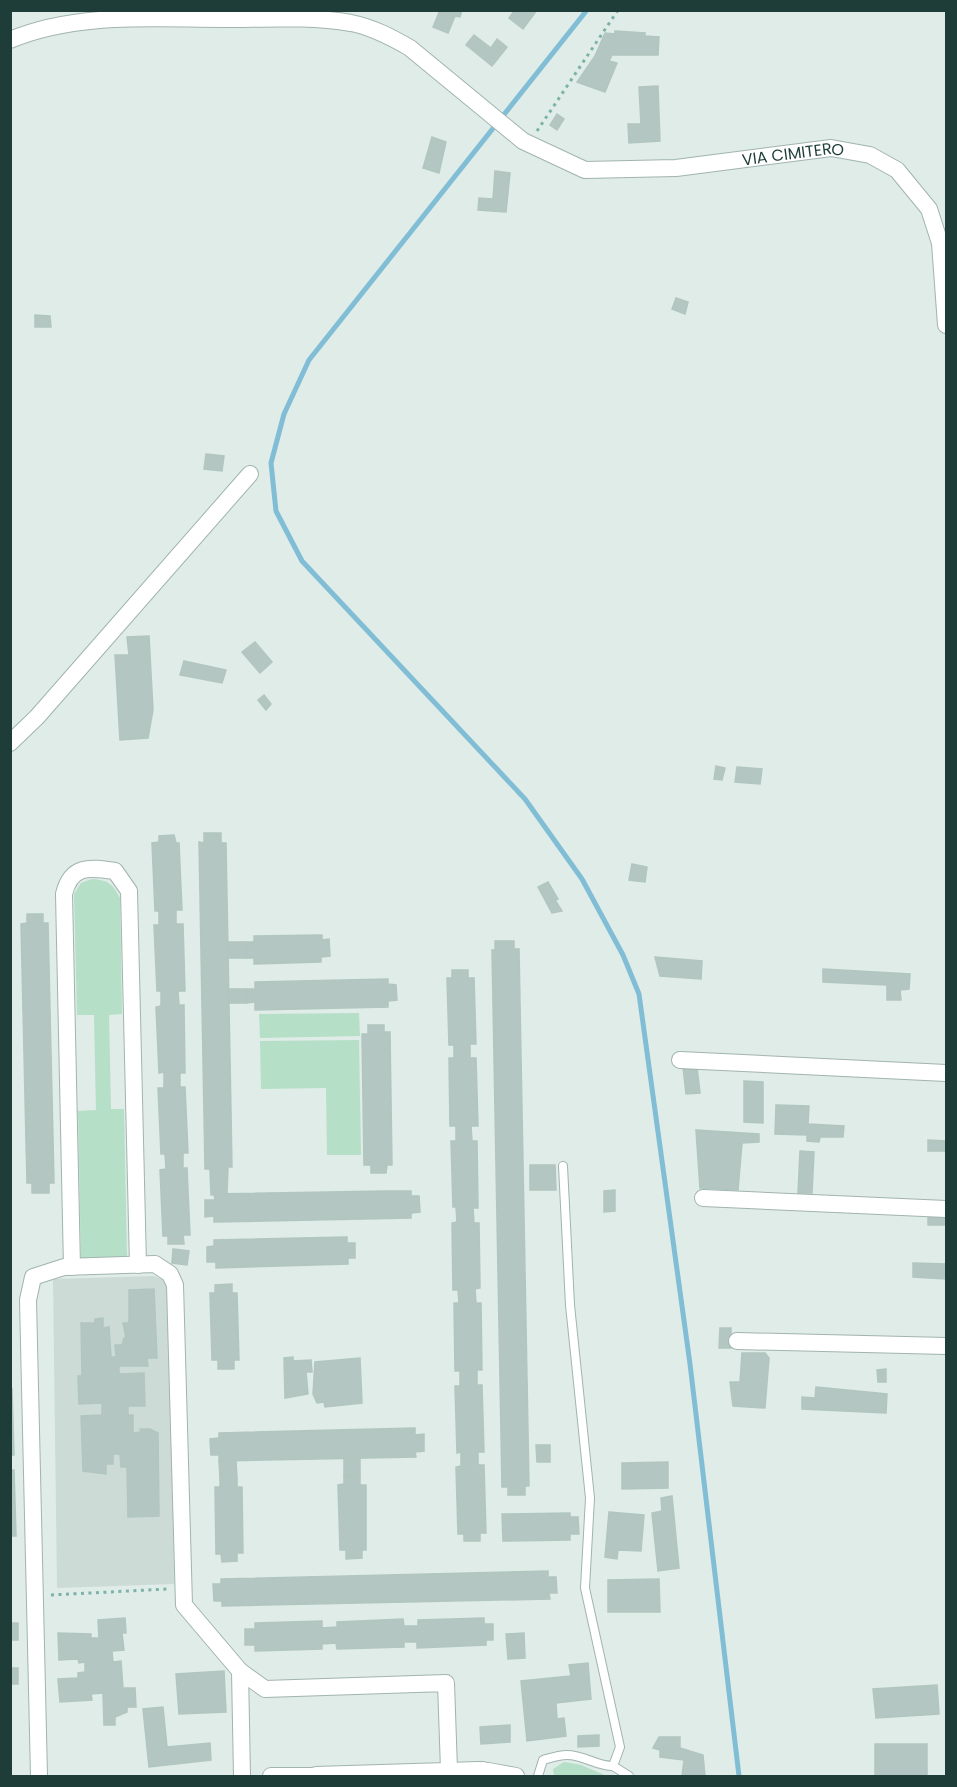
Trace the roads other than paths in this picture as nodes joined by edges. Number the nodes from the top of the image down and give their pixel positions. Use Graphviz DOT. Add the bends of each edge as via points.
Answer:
graph roads {
  1 [pos="10,39"];
  2 [pos="946,325"];
  3 [pos="250,474"];
  4 [pos="10,743"];
  5 [pos="680,1060"];
  6 [pos="946,1073"];
  7 [pos="563,1166"];
  8 [pos="703,1198"];
  9 [pos="946,1209"];
  10 [pos="138,1265"];
  11 [pos="72,1267"];
  12 [pos="737,1341"];
  13 [pos="946,1346"];
  14 [pos="240,1671"];
  15 [pos="613,1766"];
  16 [pos="476,1773"];
  17 [pos="39,1776"];
  18 [pos="242,1776"];
  19 [pos="271,1776"];
  20 [pos="322,1776"];
  21 [pos="516,1776"];
  22 [pos="538,1776"];
  23 [pos="629,1776"];
  1 -- 2 [label="street, VIA CIMITERO" via="56,25 92,21 297,19 351,23 410,48 526,142 585,170 676,168 831,148 870,155 897,170 928,209 940,243"];
  3 -- 4 [label="street"];
  5 -- 6 [label="street"];
  7 -- 15 [label="lane" via="570,1305 590,1498 585,1588 620,1747"];
  8 -- 9 [label="street"];
  10 -- 11 [label="street"];
  10 -- 11 [label="street" via="129,891 115,871 94,868 76,873 67,881 64,894"];
  10 -- 14 [label="street" via="155,1264 170,1274 175,1285 184,1605"];
  11 -- 17 [label="street" via="33,1277 28,1300"];
  12 -- 13 [label="street"];
  14 -- 16 [label="street" via="265,1689 446,1683"];
  14 -- 18 [label="street"];
  15 -- 22 [label="lane" via="565,1755 543,1760"];
  15 -- 23 [label="lane"];
  16 -- 20 [label="street"];
  16 -- 21 [label="street"];
  19 -- 20 [label="street"];
}
